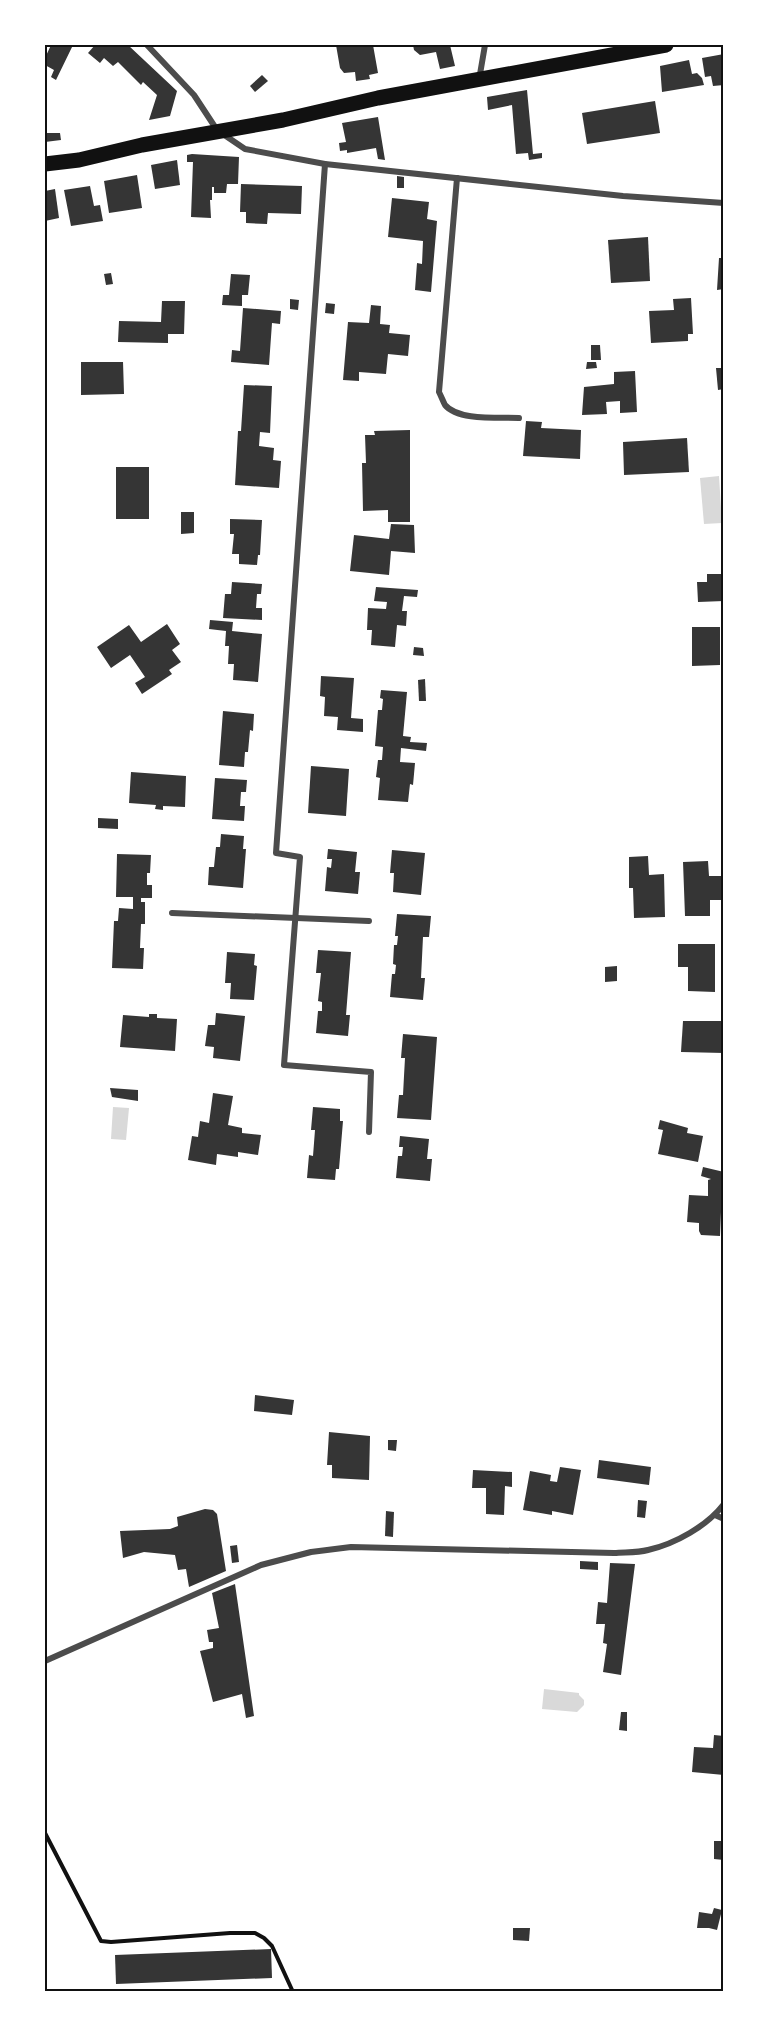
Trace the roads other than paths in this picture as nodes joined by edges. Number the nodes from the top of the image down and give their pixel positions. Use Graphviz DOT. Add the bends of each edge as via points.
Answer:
graph roads {
  1 [pos="147,45"];
  2 [pos="485,45"];
  3 [pos="666,45"];
  4 [pos="479,80"];
  5 [pos="217,130"];
  6 [pos="45,164"];
  7 [pos="325,164"];
  8 [pos="457,178"];
  9 [pos="724,203"];
  10 [pos="519,418"];
  11 [pos="172,913"];
  12 [pos="296,917"];
  13 [pos="369,921"];
  14 [pos="369,1132"];
  15 [pos="724,1504"];
  16 [pos="716,1515"];
  17 [pos="724,1519"];
  18 [pos="45,1661"];
  1 -- 5 [label="street" via="194,95"];
  2 -- 4 [label="street"];
  3 -- 4 [label="main road"];
  4 -- 5 [label="main road"];
  5 -- 6 [label="main road"];
  5 -- 7 [label="street" via="245,149"];
  7 -- 8 [label="street"];
  7 -- 12 [label="street" via="276,853 300,857"];
  8 -- 9 [label="street"];
  8 -- 10 [label="street" via="439,392 446,406 456,413"];
  11 -- 12 [label="street"];
  12 -- 13 [label="street"];
  12 -- 14 [label="street" via="284,1065 372,1072"];
  15 -- 16 [label="street"];
  16 -- 17 [label="street"];
  16 -- 18 [label="street" via="673,1542 647,1551 351,1547 312,1552 261,1565"];
}
